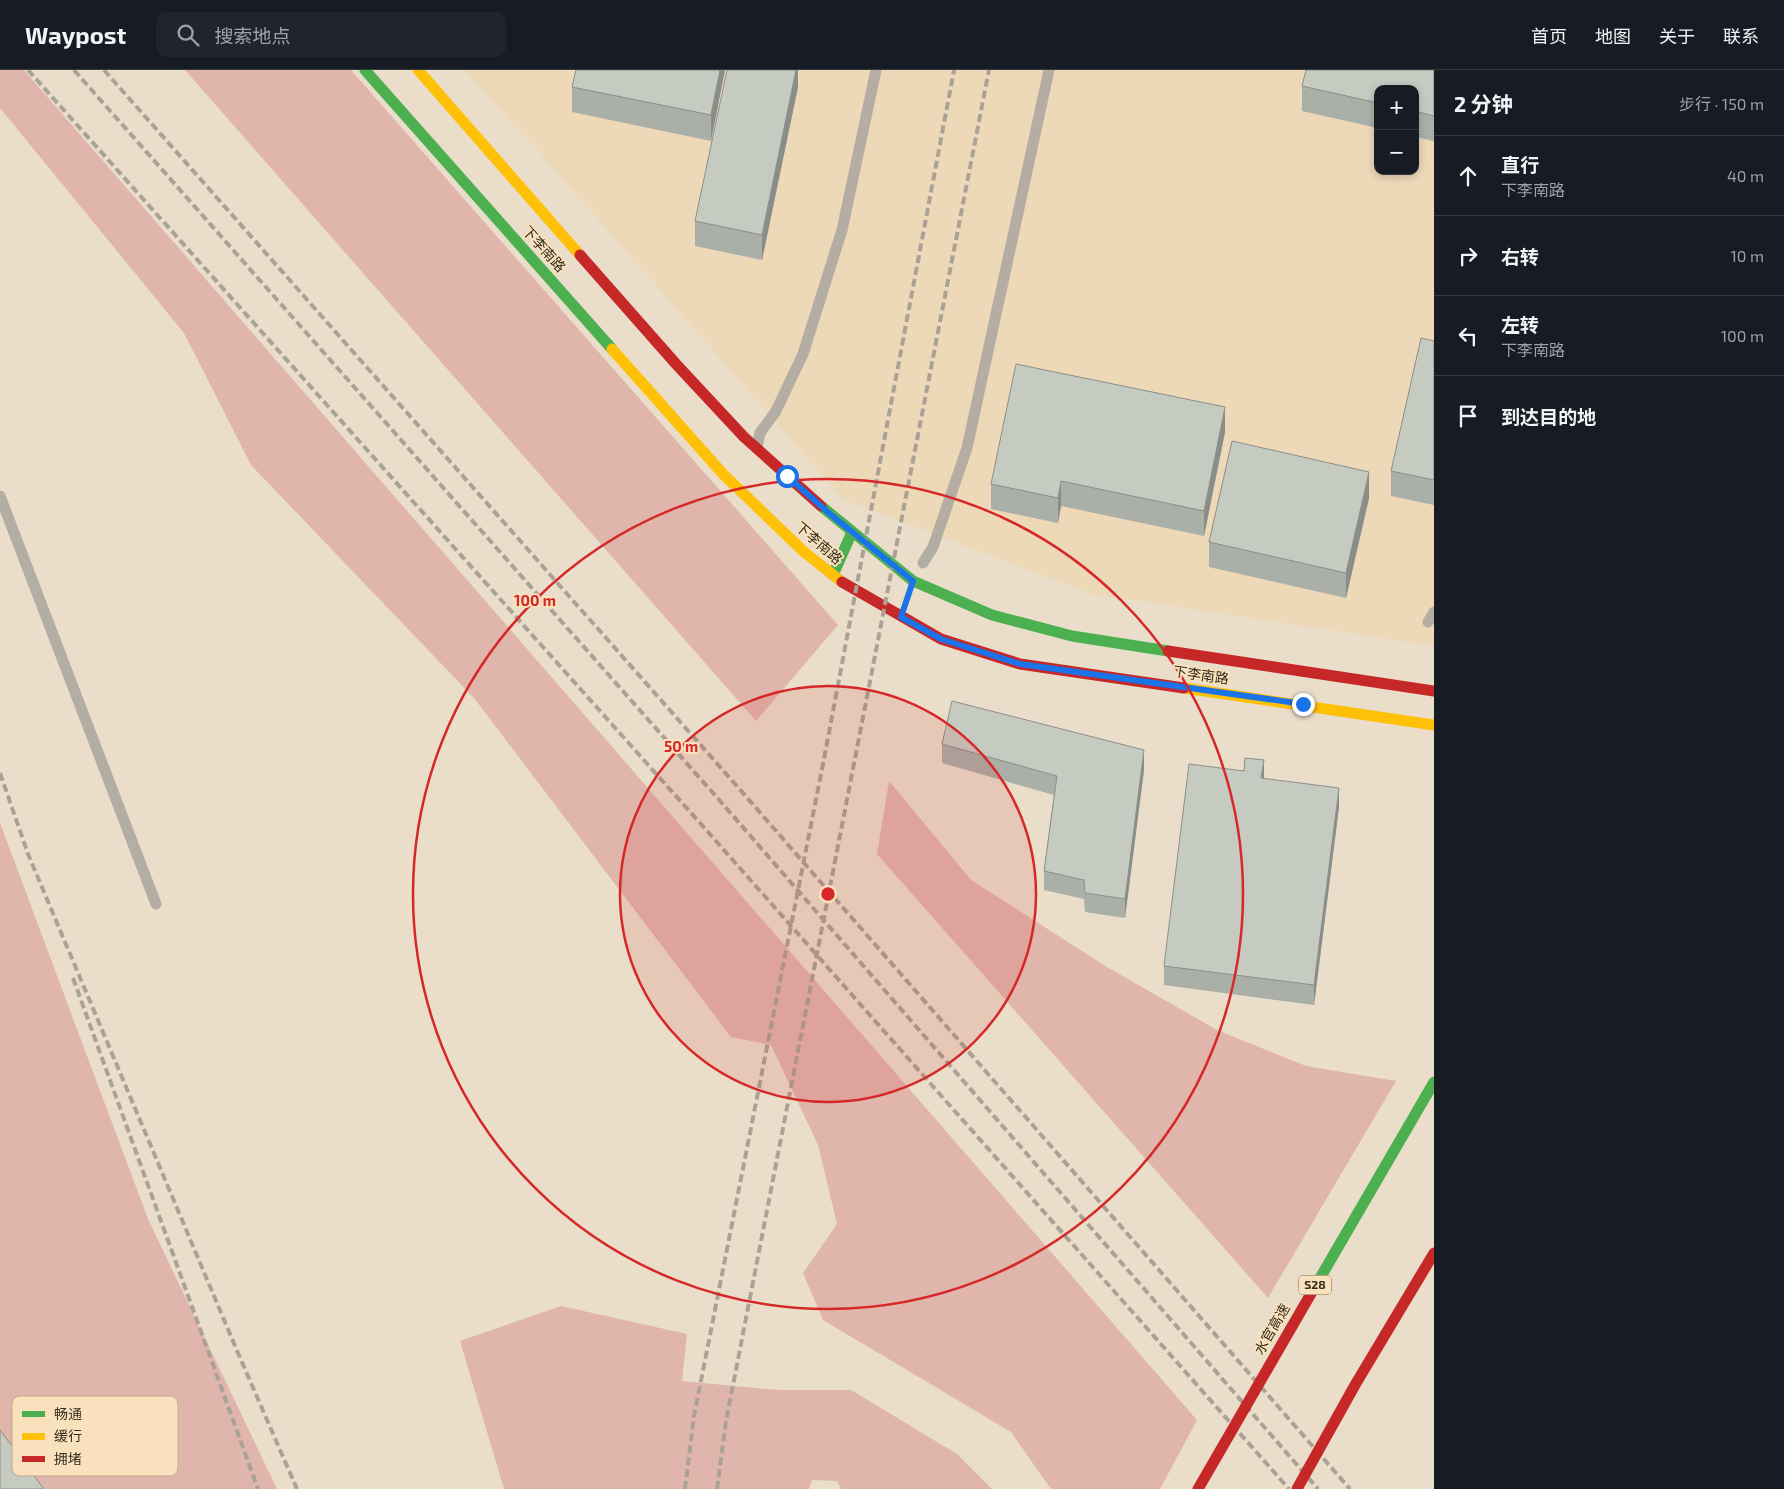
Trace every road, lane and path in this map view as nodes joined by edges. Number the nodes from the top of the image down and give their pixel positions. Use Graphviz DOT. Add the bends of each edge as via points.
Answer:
graph roads {
  1 [pos="365,70"];
  2 [pos="418,70"];
  3 [pos="876,70"];
  4 [pos="1049,70"];
  5 [pos="756,448"];
  6 [pos="0,496"];
  7 [pos="852,532"];
  8 [pos="923,563"];
  9 [pos="833,575"];
  10 [pos="912,586"];
  11 [pos="1434,691"];
  12 [pos="1434,725"];
  13 [pos="156,904"];
  14 [pos="1434,1082"];
  15 [pos="1434,1253"];
  16 [pos="1198,1489"];
  17 [pos="1297,1489"];
  1 -- 9 [label="main road, 下李南路" via="723,474 803,551"];
  2 -- 5 [label="main road, 下李南路" via="676,364"];
  3 -- 5 [label="lane" via="842,230 806,345 776,411 760,433"];
  4 -- 8 [label="lane" via="967,448 933,547"];
  5 -- 7 [label="main road, 下李南路"];
  6 -- 13 [label="lane"];
  7 -- 9 [label="main road"];
  7 -- 10 [label="main road, 下李南路"];
  8 -- 10 [label="main road"];
  9 -- 12 [label="main road, 下李南路" via="846,586 902,612 941,639 1020,664"];
  10 -- 11 [label="main road, 下李南路" via="992,616 1072,636"];
  14 -- 16 [label="main road, 水官高速 / S28, bridge"];
  15 -- 17 [label="main road, bridge"];
}
